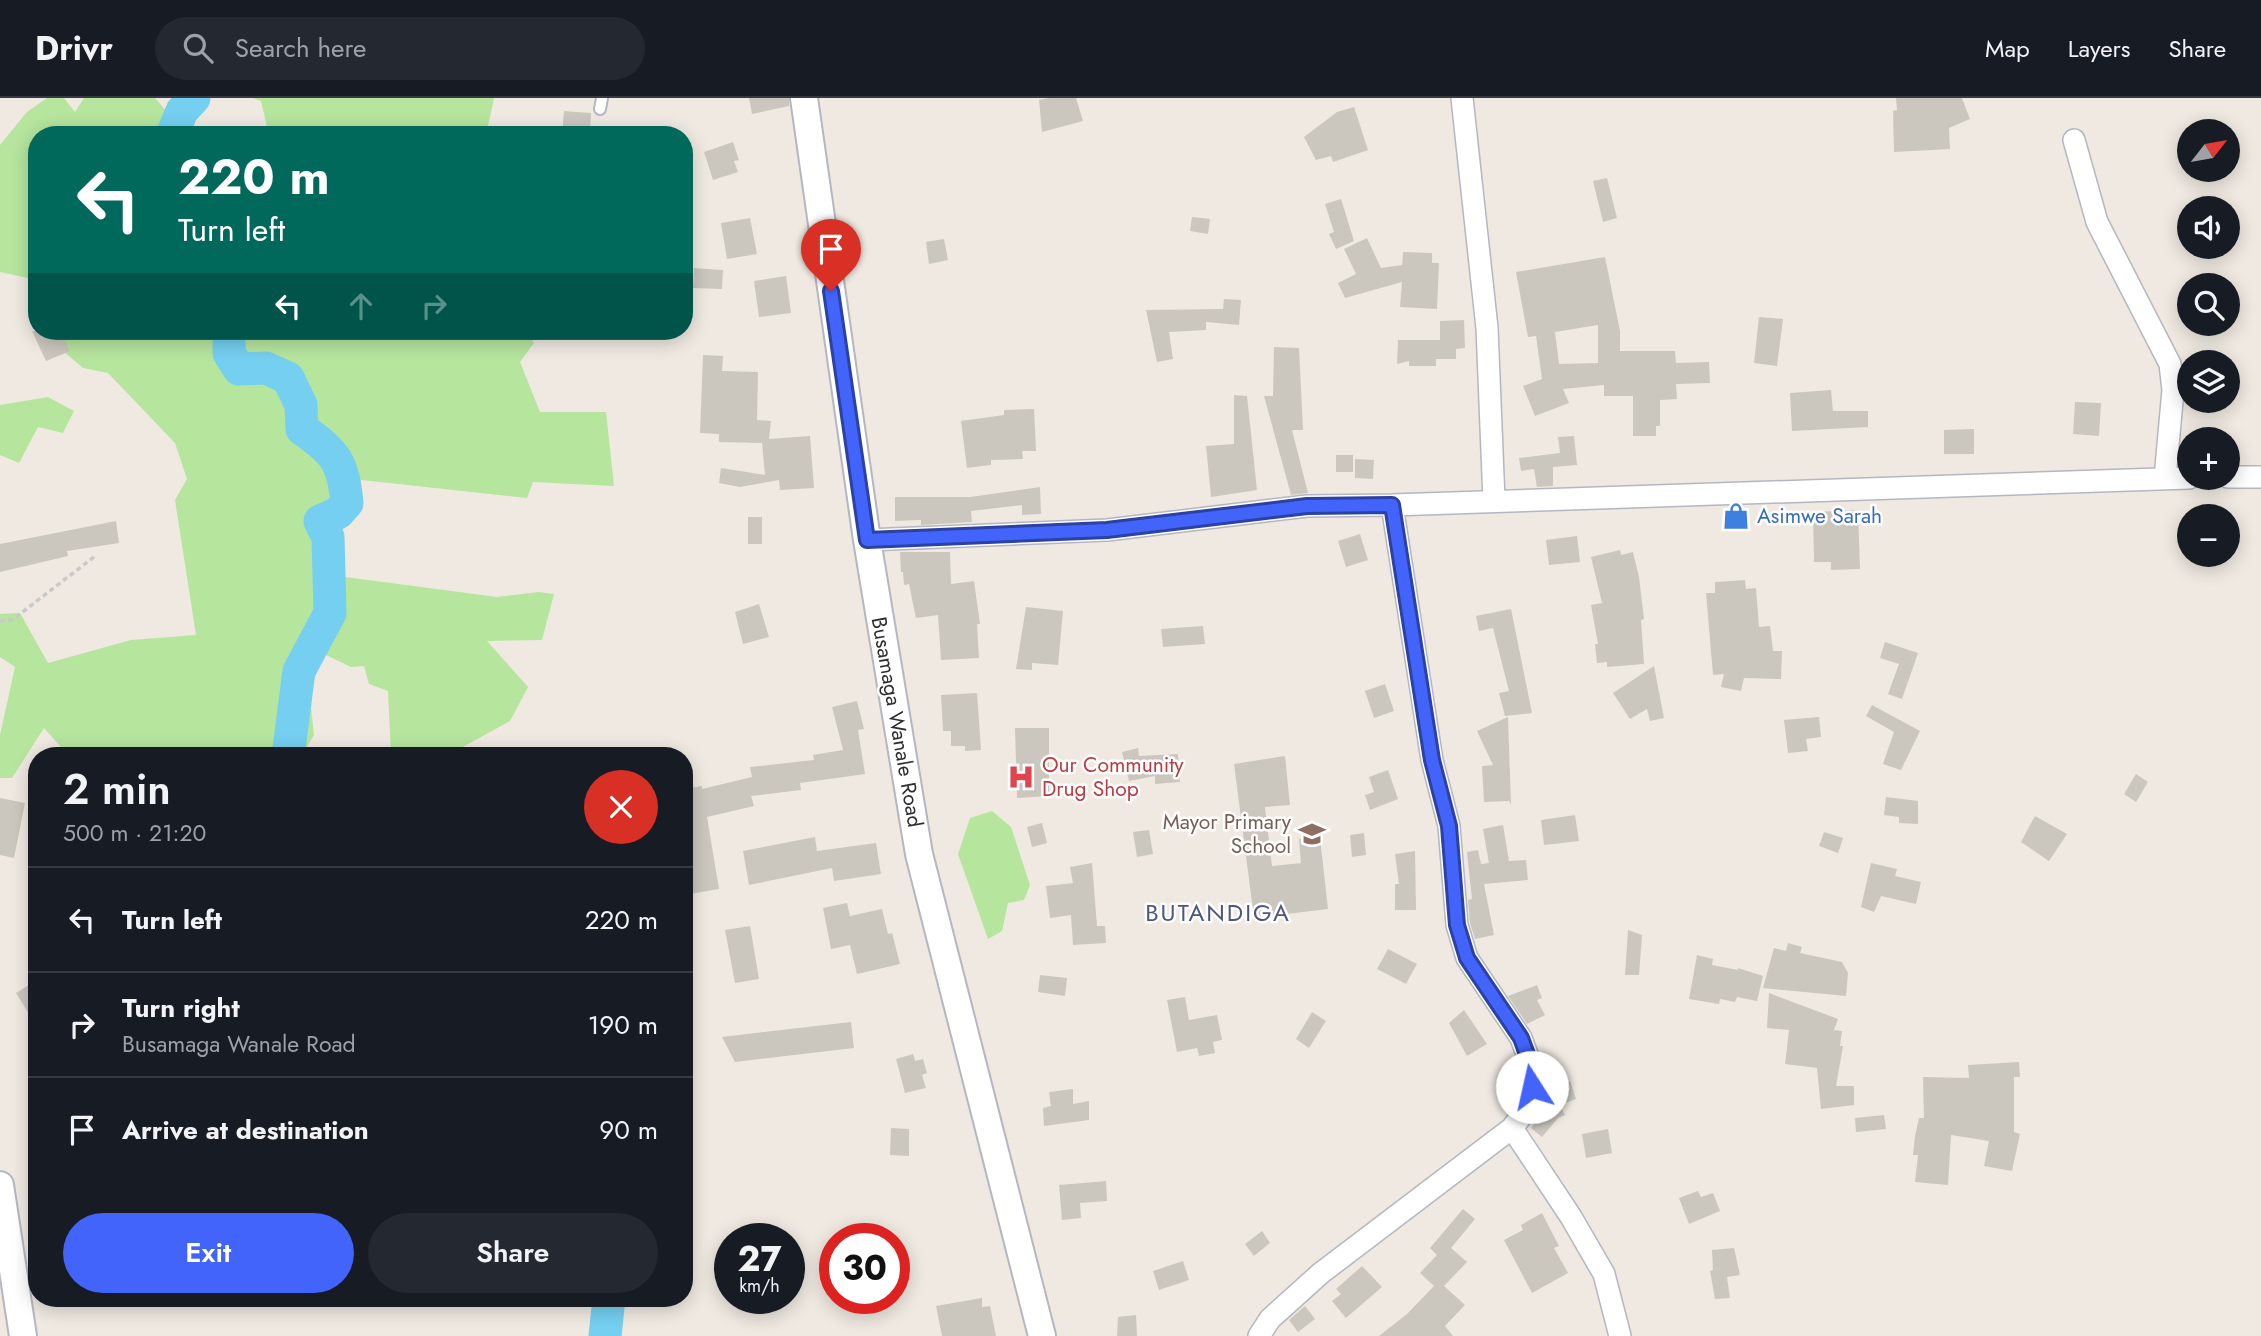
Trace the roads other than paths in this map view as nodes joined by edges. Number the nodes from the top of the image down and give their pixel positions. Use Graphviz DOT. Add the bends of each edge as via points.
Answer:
graph roads {
  1 [pos="804,98"];
  2 [pos="1462,98"];
  3 [pos="2074,140"];
  4 [pos="2240,477"];
  5 [pos="2261,477"];
  6 [pos="2165,478"];
  7 [pos="2177,478"];
  8 [pos="1494,501"];
  9 [pos="1392,505"];
  10 [pos="867,540"];
  11 [pos="1512,1128"];
  12 [pos="0,1185"];
  13 [pos="23,1336"];
  14 [pos="1042,1336"];
  15 [pos="1259,1336"];
  16 [pos="1620,1336"];
  1 -- 10 [label="street, Busamaga Wanale Road"];
  2 -- 8 [label="street" via="1487,328"];
  3 -- 6 [label="street" via="2097,222 2170,364 2173,390"];
  4 -- 5 [label="street"];
  6 -- 7 [label="street"];
  6 -- 8 [label="street"];
  8 -- 9 [label="street"];
  9 -- 10 [label="street" via="1307,506 1107,530"];
  9 -- 11 [label="street" via="1432,760 1449,826 1457,925 1467,958 1521,1038 1532,1068 1530,1105"];
  10 -- 14 [label="street, Busamaga Wanale Road" via="919,854"];
  11 -- 15 [label="street" via="1321,1273 1270,1319"];
  11 -- 16 [label="street" via="1604,1274"];
  12 -- 13 [label="street"];
}
